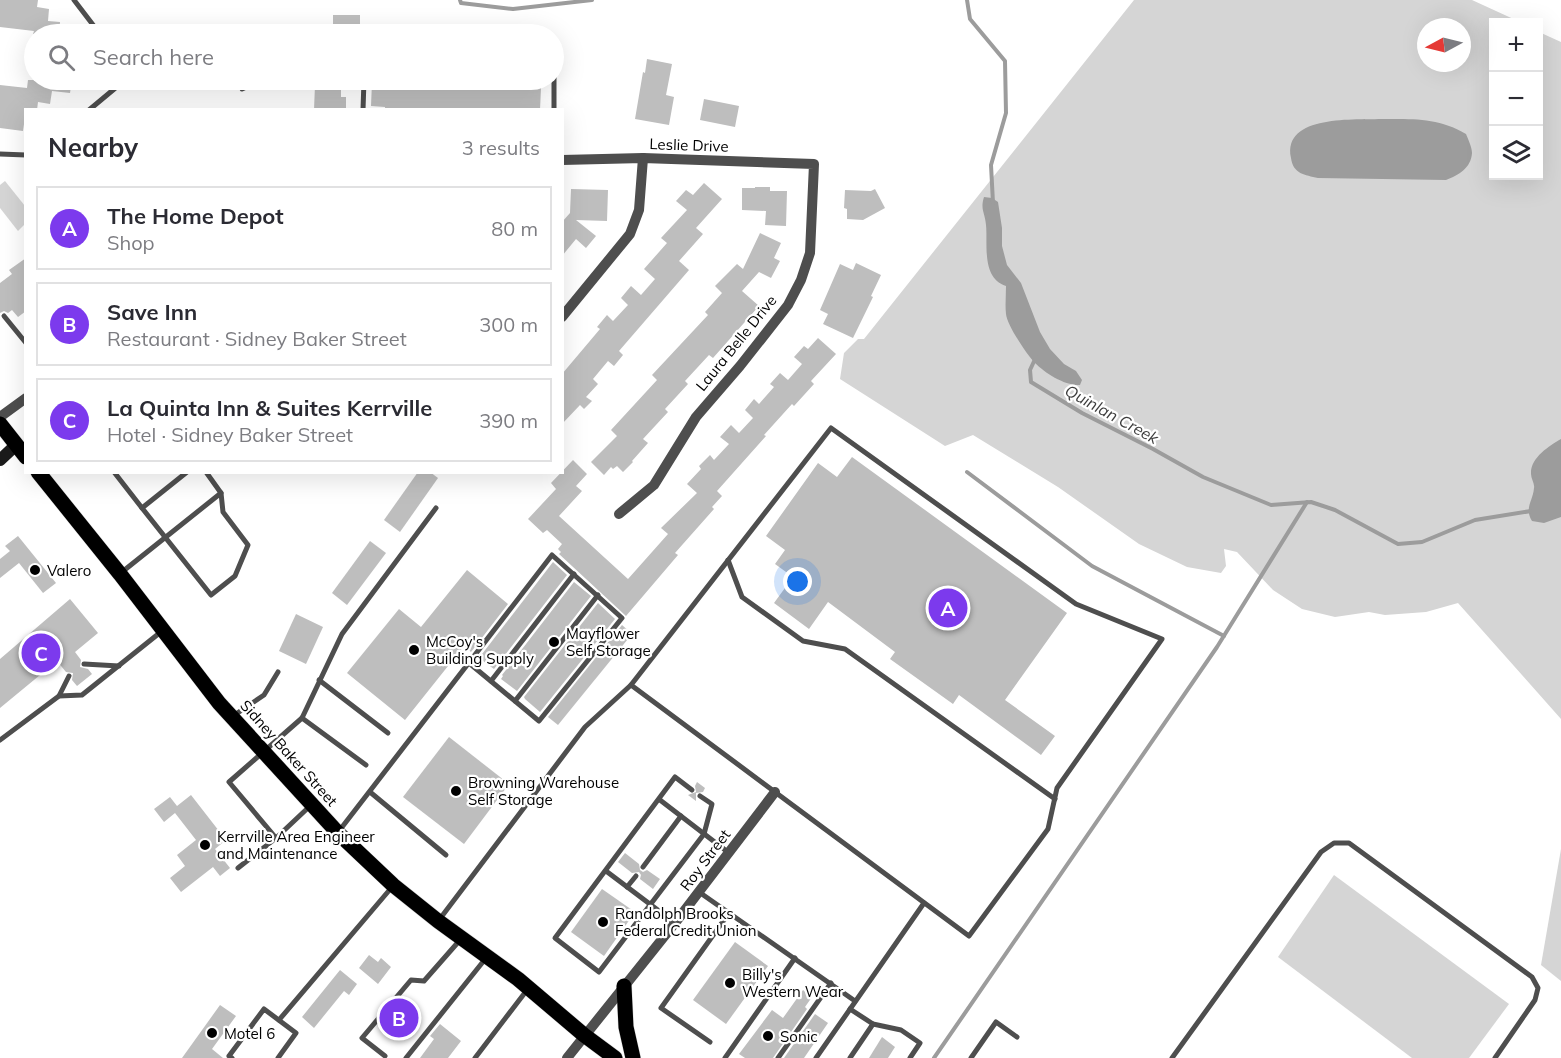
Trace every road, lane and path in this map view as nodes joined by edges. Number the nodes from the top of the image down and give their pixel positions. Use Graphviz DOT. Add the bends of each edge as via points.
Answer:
graph roads {
  1 [pos="74,0"];
  2 [pos="92,24"];
  3 [pos="113,90"];
  4 [pos="364,90"];
  5 [pos="554,90"];
  6 [pos="90,108"];
  7 [pos="363,108"];
  8 [pos="554,108"];
  9 [pos="0,154"];
  10 [pos="24,155"];
  11 [pos="643,158"];
  12 [pos="564,160"];
  13 [pos="814,164"];
  14 [pos="564,315"];
  15 [pos="4,316"];
  16 [pos="24,341"];
  17 [pos="24,399"];
  18 [pos="0,417"];
  19 [pos="0,424"];
  20 [pos="21,451"];
  21 [pos="0,460"];
  22 [pos="40,474"];
  23 [pos="116,474"];
  24 [pos="184,474"];
  25 [pos="207,474"];
  26 [pos="221,493"];
  27 [pos="142,508"];
  28 [pos="436,508"];
  29 [pos="619,514"];
  30 [pos="165,538"];
  31 [pos="728,560"];
  32 [pos="120,574"];
  33 [pos="574,574"];
  34 [pos="598,595"];
  35 [pos="162,631"];
  36 [pos="469,663"];
  37 [pos="84,664"];
  38 [pos="119,666"];
  39 [pos="278,672"];
  40 [pos="69,676"];
  41 [pos="319,680"];
  42 [pos="491,681"];
  43 [pos="631,685"];
  44 [pos="59,696"];
  45 [pos="515,701"];
  46 [pos="231,717"];
  47 [pos="302,718"];
  48 [pos="388,733"];
  49 [pos="0,740"];
  50 [pos="263,752"];
  51 [pos="366,765"];
  52 [pos="692,790"];
  53 [pos="370,792"];
  54 [pos="775,792"];
  55 [pos="700,796"];
  56 [pos="1055,799"];
  57 [pos="660,800"];
  58 [pos="311,805"];
  59 [pos="681,816"];
  60 [pos="338,833"];
  61 [pos="705,834"];
  62 [pos="276,838"];
  63 [pos="729,853"];
  64 [pos="446,855"];
  65 [pos="238,867"];
  66 [pos="643,867"];
  67 [pos="606,871"];
  68 [pos="636,876"];
  69 [pos="393,885"];
  70 [pos="627,887"];
  71 [pos="699,892"];
  72 [pos="924,903"];
  73 [pos="651,905"];
  74 [pos="729,913"];
  75 [pos="438,921"];
  76 [pos="675,923"];
  77 [pos="461,938"];
  78 [pos="487,957"];
  79 [pos="795,958"];
  80 [pos="831,983"];
  81 [pos="624,986"];
  82 [pos="528,988"];
  83 [pos="855,1001"];
  84 [pos="850,1009"];
  85 [pos="279,1020"];
  86 [pos="873,1024"];
  87 [pos="584,1035"];
  88 [pos="1017,1037"];
  89 [pos="710,1042"];
  90 [pos="385,1056"];
  91 [pos="232,1058"];
  92 [pos="278,1058"];
  93 [pos="406,1058"];
  94 [pos="475,1058"];
  95 [pos="567,1058"];
  96 [pos="615,1058"];
  97 [pos="633,1058"];
  98 [pos="724,1058"];
  99 [pos="778,1058"];
  100 [pos="816,1058"];
  101 [pos="849,1058"];
  102 [pos="910,1058"];
  103 [pos="971,1058"];
  104 [pos="1173,1058"];
  105 [pos="1495,1058"];
  1 -- 2 [label="lane"];
  3 -- 6 [label="lane"];
  4 -- 7 [label="lane"];
  5 -- 8 [label="lane"];
  9 -- 10 [label="lane"];
  11 -- 12 [label="street, Leslie Drive"];
  11 -- 13 [label="street, Leslie Drive"];
  11 -- 14 [label="street" via="639,210 630,234"];
  13 -- 29 [label="street, Laura Belle Drive" via="810,253 788,305 696,417 654,485"];
  15 -- 16 [label="lane"];
  17 -- 18 [label="street"];
  19 -- 20 [label="main road"];
  20 -- 21 [label="street"];
  22 -- 32 [label="main road, Sidney Baker Street"];
  23 -- 27 [label="lane"];
  24 -- 27 [label="lane"];
  25 -- 26 [label="lane"];
  26 -- 30 [label="lane"];
  26 -- 30 [label="lane" via="223,512 248,545 236,576 211,595"];
  27 -- 30 [label="lane"];
  28 -- 41 [label="lane" via="342,634"];
  30 -- 32 [label="lane"];
  31 -- 43 [label="lane"];
  31 -- 56 [label="lane" via="742,597 803,641 845,649"];
  31 -- 56 [label="lane" via="831,428 1076,604 1162,639 1058,788"];
  32 -- 35 [label="main road, Sidney Baker Street"];
  33 -- 34 [label="lane"];
  33 -- 36 [label="lane" via="552,555"];
  33 -- 42 [label="lane"];
  34 -- 45 [label="lane"];
  34 -- 45 [label="lane" via="622,618 539,721"];
  35 -- 38 [label="lane"];
  35 -- 46 [label="main road, Sidney Baker Street"];
  36 -- 42 [label="lane"];
  36 -- 53 [label="lane"];
  37 -- 38 [label="lane"];
  38 -- 44 [label="lane" via="82,695"];
  39 -- 46 [label="lane" via="264,695"];
  40 -- 44 [label="lane"];
  41 -- 47 [label="lane"];
  41 -- 48 [label="lane"];
  42 -- 45 [label="lane"];
  43 -- 54 [label="lane"];
  43 -- 75 [label="lane" via="585,727"];
  44 -- 49 [label="lane"];
  46 -- 50 [label="main road, Sidney Baker Street"];
  47 -- 50 [label="lane"];
  47 -- 51 [label="lane"];
  50 -- 58 [label="main road, Sidney Baker Street"];
  50 -- 62 [label="lane" via="229,782"];
  52 -- 57 [label="lane" via="675,777"];
  53 -- 60 [label="lane"];
  53 -- 64 [label="lane"];
  54 -- 63 [label="street, Roy Street"];
  54 -- 72 [label="lane"];
  55 -- 61 [label="lane" via="712,804"];
  56 -- 72 [label="lane" via="1048,829 969,936"];
  57 -- 59 [label="lane"];
  57 -- 67 [label="lane"];
  58 -- 60 [label="main road, Sidney Baker Street"];
  58 -- 62 [label="lane"];
  59 -- 61 [label="lane"];
  59 -- 66 [label="lane"];
  60 -- 69 [label="main road, Sidney Baker Street"];
  61 -- 63 [label="lane"];
  61 -- 73 [label="lane"];
  62 -- 65 [label="lane"];
  63 -- 71 [label="street, Roy Street"];
  67 -- 70 [label="lane"];
  67 -- 73 [label="lane" via="555,938 599,972"];
  68 -- 70 [label="lane"];
  69 -- 75 [label="main road, Sidney Baker Street"];
  69 -- 85 [label="lane"];
  70 -- 73 [label="lane"];
  71 -- 74 [label="lane"];
  71 -- 76 [label="street, Roy Street"];
  72 -- 83 [label="lane"];
  73 -- 76 [label="lane"];
  74 -- 79 [label="lane"];
  74 -- 89 [label="lane" via="662,1008"];
  75 -- 77 [label="main road, Sidney Baker Street"];
  76 -- 81 [label="street, Roy Street"];
  77 -- 78 [label="main road, Sidney Baker Street"];
  77 -- 90 [label="lane" via="424,981 411,980 362,1038"];
  78 -- 82 [label="main road, Sidney Baker Street"];
  78 -- 93 [label="lane"];
  79 -- 80 [label="lane"];
  79 -- 98 [label="lane"];
  80 -- 83 [label="lane"];
  80 -- 99 [label="lane"];
  81 -- 87 [label="street, Roy Street"];
  81 -- 97 [label="main road" via="626,1027"];
  82 -- 87 [label="main road, Sidney Baker Street"];
  82 -- 94 [label="lane"];
  83 -- 84 [label="lane"];
  84 -- 86 [label="lane"];
  84 -- 100 [label="lane"];
  85 -- 91 [label="lane" via="264,1009 229,1056"];
  85 -- 92 [label="lane" via="296,1033"];
  86 -- 101 [label="lane"];
  86 -- 102 [label="lane" via="901,1030 920,1043"];
  87 -- 95 [label="street, Roy Street"];
  87 -- 96 [label="main road, Sidney Baker Street"];
  88 -- 103 [label="lane" via="996,1022"];
  104 -- 105 [label="lane" via="1321,852 1334,843 1349,843 1532,977 1538,988 1535,1000"];
}
